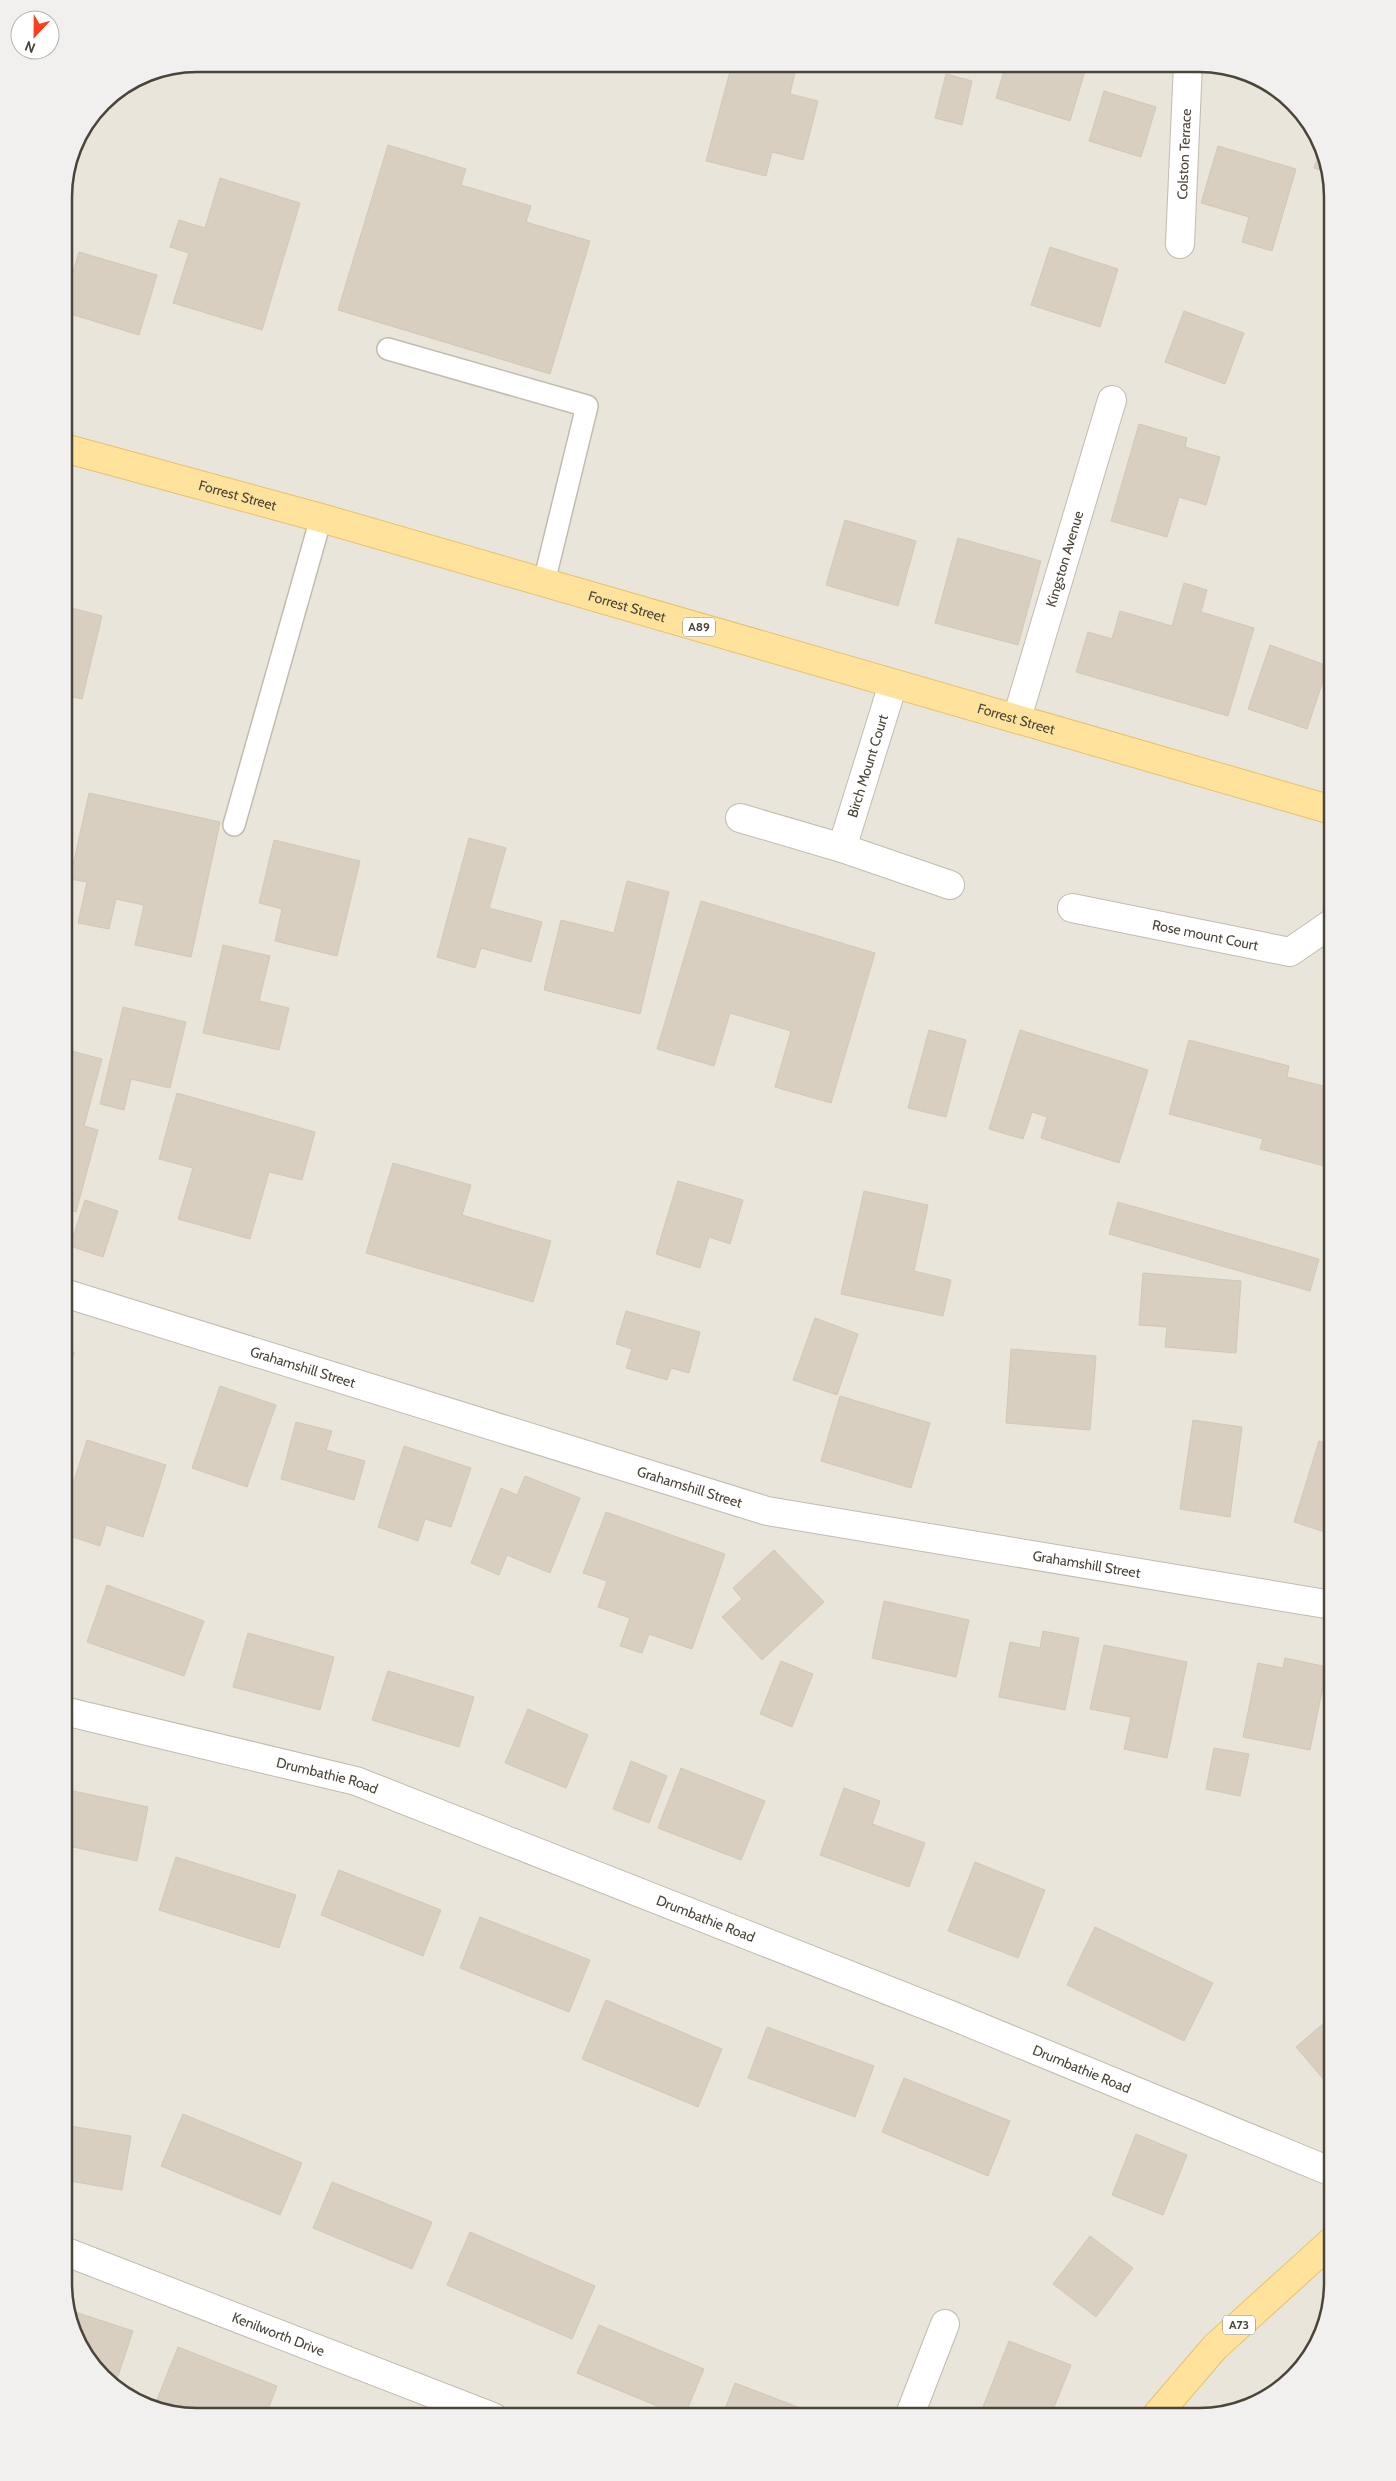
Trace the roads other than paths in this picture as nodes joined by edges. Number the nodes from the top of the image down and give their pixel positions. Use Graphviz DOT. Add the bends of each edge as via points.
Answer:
graph roads {
  1 [pos="1188,73"];
  2 [pos="1180,244"];
  3 [pos="388,350"];
  4 [pos="1112,400"];
  5 [pos="73,450"];
  6 [pos="321,518"];
  7 [pos="544,582"];
  8 [pos="893,684"];
  9 [pos="1017,718"];
  10 [pos="1324,808"];
  11 [pos="740,818"];
  12 [pos="234,825"];
  13 [pos="842,848"];
  14 [pos="950,886"];
  15 [pos="1072,908"];
  16 [pos="1324,929"];
  17 [pos="72,1296"];
  18 [pos="1324,1604"];
  19 [pos="72,1713"];
  20 [pos="1324,2169"];
  21 [pos="1324,2248"];
  22 [pos="72,2254"];
  23 [pos="945,2324"];
  24 [pos="471,2408"];
  25 [pos="912,2408"];
  26 [pos="1163,2408"];
  1 -- 2 [label="street, Colston Terrace"];
  3 -- 7 [label="lane" via="586,406"];
  4 -- 9 [label="street, Kingston Avenue"];
  5 -- 6 [label="main road, Forrest Street / A89"];
  6 -- 7 [label="main road, Forrest Street / A89"];
  6 -- 12 [label="lane"];
  7 -- 8 [label="main road, Forrest Street / A89"];
  8 -- 9 [label="main road, Forrest Street / A89"];
  8 -- 13 [label="street, Birch Mount Court"];
  9 -- 10 [label="main road, Forrest Street / A89"];
  11 -- 13 [label="street"];
  13 -- 14 [label="street"];
  15 -- 16 [label="street, Rose mount Court" via="1290,952"];
  17 -- 18 [label="street, Grahamshill Street" via="767,1511"];
  19 -- 20 [label="street, Drumbathie Road" via="356,1781 948,2014"];
  21 -- 26 [label="main road, A73" via="1215,2347"];
  22 -- 24 [label="street, Kenilworth Drive"];
  23 -- 25 [label="street"];
}
